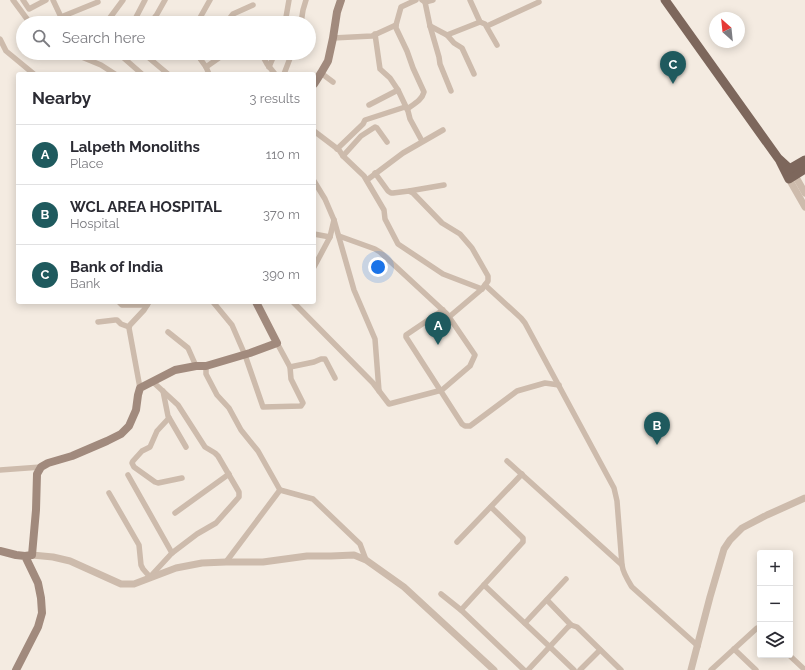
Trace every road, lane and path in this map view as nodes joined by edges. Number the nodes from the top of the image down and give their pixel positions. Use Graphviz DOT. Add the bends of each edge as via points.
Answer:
graph roads {
  1 [pos="12,0"];
  2 [pos="23,0"];
  3 [pos="46,0"];
  4 [pos="53,0"];
  5 [pos="123,0"];
  6 [pos="145,0"];
  7 [pos="165,0"];
  8 [pos="210,0"];
  9 [pos="289,0"];
  10 [pos="306,0"];
  11 [pos="341,0"];
  12 [pos="416,0"];
  13 [pos="433,0"];
  14 [pos="470,0"];
  15 [pos="665,0"];
  16 [pos="424,1"];
  17 [pos="98,2"];
  18 [pos="539,2"];
  19 [pos="252,5"];
  20 [pos="25,16"];
  21 [pos="60,16"];
  22 [pos="63,16"];
  23 [pos="113,16"];
  24 [pos="136,16"];
  25 [pos="156,16"];
  26 [pos="201,16"];
  27 [pos="231,16"];
  28 [pos="286,16"];
  29 [pos="302,16"];
  30 [pos="480,22"];
  31 [pos="396,25"];
  32 [pos="430,26"];
  33 [pos="487,26"];
  34 [pos="375,34"];
  35 [pos="447,35"];
  36 [pos="333,38"];
  37 [pos="0,39"];
  38 [pos="497,45"];
  39 [pos="16,59"];
  40 [pos="17,60"];
  41 [pos="89,60"];
  42 [pos="126,60"];
  43 [pos="151,60"];
  44 [pos="201,60"];
  45 [pos="216,60"];
  46 [pos="265,60"];
  47 [pos="272,60"];
  48 [pos="289,60"];
  49 [pos="206,67"];
  50 [pos="269,67"];
  51 [pos="32,72"];
  52 [pos="112,72"];
  53 [pos="140,72"];
  54 [pos="166,72"];
  55 [pos="208,72"];
  56 [pos="273,72"];
  57 [pos="285,72"];
  58 [pos="321,73"];
  59 [pos="474,74"];
  60 [pos="316,81"];
  61 [pos="333,82"];
  62 [pos="398,90"];
  63 [pos="451,91"];
  64 [pos="369,105"];
  65 [pos="407,109"];
  66 [pos="443,130"];
  67 [pos="316,133"];
  68 [pos="422,141"];
  69 [pos="387,142"];
  70 [pos="337,149"];
  71 [pos="343,156"];
  72 [pos="805,160"];
  73 [pos="805,169"];
  74 [pos="376,173"];
  75 [pos="790,174"];
  76 [pos="366,178"];
  77 [pos="316,184"];
  78 [pos="444,185"];
  79 [pos="409,191"];
  80 [pos="805,193"];
  81 [pos="805,208"];
  82 [pos="334,220"];
  83 [pos="316,234"];
  84 [pos="339,236"];
  85 [pos="330,237"];
  86 [pos="316,264"];
  87 [pos="484,287"];
  88 [pos="121,304"];
  89 [pos="135,304"];
  90 [pos="147,304"];
  91 [pos="215,304"];
  92 [pos="257,304"];
  93 [pos="295,304"];
  94 [pos="442,310"];
  95 [pos="449,317"];
  96 [pos="98,322"];
  97 [pos="129,327"];
  98 [pos="168,332"];
  99 [pos="277,343"];
  100 [pos="245,355"];
  101 [pos="196,366"];
  102 [pos="206,366"];
  103 [pos="290,367"];
  104 [pos="335,378"];
  105 [pos="153,382"];
  106 [pos="559,385"];
  107 [pos="140,388"];
  108 [pos="440,390"];
  109 [pos="163,391"];
  110 [pos="379,391"];
  111 [pos="169,418"];
  112 [pos="186,447"];
  113 [pos="507,461"];
  114 [pos="41,467"];
  115 [pos="0,470"];
  116 [pos="229,474"];
  117 [pos="522,474"];
  118 [pos="128,475"];
  119 [pos="182,478"];
  120 [pos="280,490"];
  121 [pos="109,493"];
  122 [pos="805,498"];
  123 [pos="491,507"];
  124 [pos="175,513"];
  125 [pos="457,542"];
  126 [pos="0,551"];
  127 [pos="172,553"];
  128 [pos="29,555"];
  129 [pos="366,560"];
  130 [pos="226,562"];
  131 [pos="622,564"];
  132 [pos="149,578"];
  133 [pos="566,579"];
  134 [pos="484,585"];
  135 [pos="441,594"];
  136 [pos="547,600"];
  137 [pos="461,610"];
  138 [pos="524,623"];
  139 [pos="571,625"];
  140 [pos="757,628"];
  141 [pos="698,646"];
  142 [pos="550,647"];
  143 [pos="734,649"];
  144 [pos="600,650"];
  145 [pos="792,658"];
  146 [pos="16,670"];
  147 [pos="494,670"];
  148 [pos="524,670"];
  149 [pos="528,670"];
  150 [pos="574,670"];
  151 [pos="580,670"];
  152 [pos="621,670"];
  153 [pos="691,670"];
  154 [pos="711,670"];
  155 [pos="756,670"];
  156 [pos="805,670"];
  1 -- 20 [label="street"];
  2 -- 3 [label="street" via="29,9"];
  4 -- 21 [label="street"];
  5 -- 23 [label="street"];
  6 -- 24 [label="street"];
  7 -- 25 [label="street"];
  8 -- 26 [label="street"];
  9 -- 28 [label="street"];
  10 -- 29 [label="street"];
  11 -- 36 [label="main road"];
  12 -- 31 [label="street" via="401,7"];
  13 -- 16 [label="street"];
  14 -- 30 [label="street"];
  15 -- 75 [label="main road"];
  16 -- 32 [label="street"];
  17 -- 22 [label="street"];
  18 -- 33 [label="street"];
  19 -- 27 [label="street"];
  30 -- 33 [label="street"];
  30 -- 35 [label="street"];
  31 -- 34 [label="street"];
  31 -- 65 [label="street" via="424,92 421,98"];
  32 -- 35 [label="street"];
  32 -- 63 [label="street" via="440,64"];
  33 -- 38 [label="street"];
  34 -- 36 [label="street"];
  34 -- 62 [label="street" via="380,69"];
  35 -- 59 [label="street" via="462,48"];
  36 -- 58 [label="main road" via="328,61"];
  37 -- 39 [label="street" via="6,51"];
  40 -- 51 [label="street"];
  41 -- 52 [label="street"];
  42 -- 53 [label="street"];
  43 -- 54 [label="street"];
  44 -- 49 [label="street"];
  45 -- 49 [label="street"];
  46 -- 50 [label="street"];
  47 -- 50 [label="street"];
  48 -- 57 [label="street"];
  49 -- 55 [label="street"];
  50 -- 56 [label="street"];
  58 -- 60 [label="main road"];
  58 -- 61 [label="street"];
  62 -- 64 [label="street"];
  62 -- 65 [label="street"];
  65 -- 68 [label="street"];
  65 -- 70 [label="street" via="365,120"];
  66 -- 68 [label="street"];
  67 -- 70 [label="street"];
  68 -- 74 [label="street"];
  69 -- 71 [label="street" via="375,127 361,136"];
  70 -- 71 [label="street"];
  71 -- 76 [label="street"];
  72 -- 75 [label="main road"];
  73 -- 75 [label="main road"];
  74 -- 76 [label="street"];
  74 -- 79 [label="street" via="390,192"];
  75 -- 80 [label="street"];
  75 -- 81 [label="street"];
  76 -- 87 [label="street" via="384,210 385,219 398,244 443,274"];
  77 -- 82 [label="street"];
  78 -- 79 [label="street"];
  79 -- 87 [label="street" via="442,223 460,234 472,248 488,276"];
  82 -- 84 [label="street"];
  82 -- 85 [label="street"];
  83 -- 85 [label="street"];
  84 -- 94 [label="street" via="377,250"];
  84 -- 110 [label="street" via="354,290 375,339"];
  85 -- 86 [label="street"];
  87 -- 95 [label="street"];
  87 -- 106 [label="street" via="523,320"];
  88 -- 89 [label="street"];
  90 -- 97 [label="street"];
  91 -- 100 [label="street" via="232,324"];
  92 -- 99 [label="main road"];
  93 -- 110 [label="street"];
  94 -- 95 [label="street"];
  94 -- 108 [label="street" via="406,335"];
  95 -- 108 [label="street" via="476,355 470,366"];
  96 -- 97 [label="street" via="117,320"];
  97 -- 107 [label="street"];
  98 -- 101 [label="street" via="188,348"];
  99 -- 100 [label="main road"];
  99 -- 103 [label="street"];
  100 -- 102 [label="main road"];
  100 -- 103 [label="street" via="263,407 302,405 291,379"];
  101 -- 102 [label="main road"];
  101 -- 105 [label="main road" via="175,370"];
  102 -- 120 [label="street" via="206,374 217,395 229,408 241,430 258,451"];
  103 -- 104 [label="street" via="325,359"];
  105 -- 107 [label="main road"];
  105 -- 109 [label="street"];
  106 -- 108 [label="street" via="545,383 517,391 470,426 462,424"];
  106 -- 131 [label="street" via="614,488"];
  107 -- 114 [label="main road" via="136,410 129,426 121,434"];
  108 -- 110 [label="street" via="389,404"];
  109 -- 111 [label="street"];
  109 -- 116 [label="street" via="178,405 204,446 217,454"];
  111 -- 112 [label="street"];
  111 -- 119 [label="street" via="157,431 150,447 142,451 132,464 158,483"];
  113 -- 117 [label="street"];
  114 -- 115 [label="street"];
  114 -- 128 [label="main road" via="37,474 36,510"];
  116 -- 124 [label="street"];
  116 -- 127 [label="street" via="239,497 216,523"];
  117 -- 123 [label="street"];
  117 -- 131 [label="street"];
  118 -- 127 [label="street"];
  120 -- 129 [label="street" via="313,499 360,544"];
  120 -- 130 [label="street"];
  121 -- 132 [label="street" via="139,545 141,565"];
  122 -- 141 [label="street" via="742,528 730,540 720,562"];
  123 -- 125 [label="street"];
  123 -- 134 [label="street" via="524,540"];
  126 -- 128 [label="main road"];
  127 -- 132 [label="street"];
  128 -- 132 [label="street" via="70,561 121,584 134,584"];
  128 -- 146 [label="main road" via="42,598 42,613 38,627"];
  129 -- 130 [label="street" via="346,554 263,562"];
  129 -- 147 [label="street" via="404,587"];
  130 -- 132 [label="street" via="187,565"];
  131 -- 141 [label="street" via="626,579 632,586"];
  133 -- 136 [label="street"];
  134 -- 137 [label="street"];
  134 -- 138 [label="street"];
  135 -- 137 [label="street"];
  136 -- 138 [label="street"];
  136 -- 139 [label="street"];
  137 -- 148 [label="street"];
  138 -- 142 [label="street"];
  139 -- 142 [label="street"];
  139 -- 144 [label="street"];
  140 -- 143 [label="street"];
  141 -- 153 [label="street"];
  142 -- 149 [label="street"];
  142 -- 150 [label="street"];
  143 -- 154 [label="street"];
  143 -- 155 [label="street"];
  144 -- 151 [label="street"];
  144 -- 152 [label="street"];
  145 -- 156 [label="street"];
}
